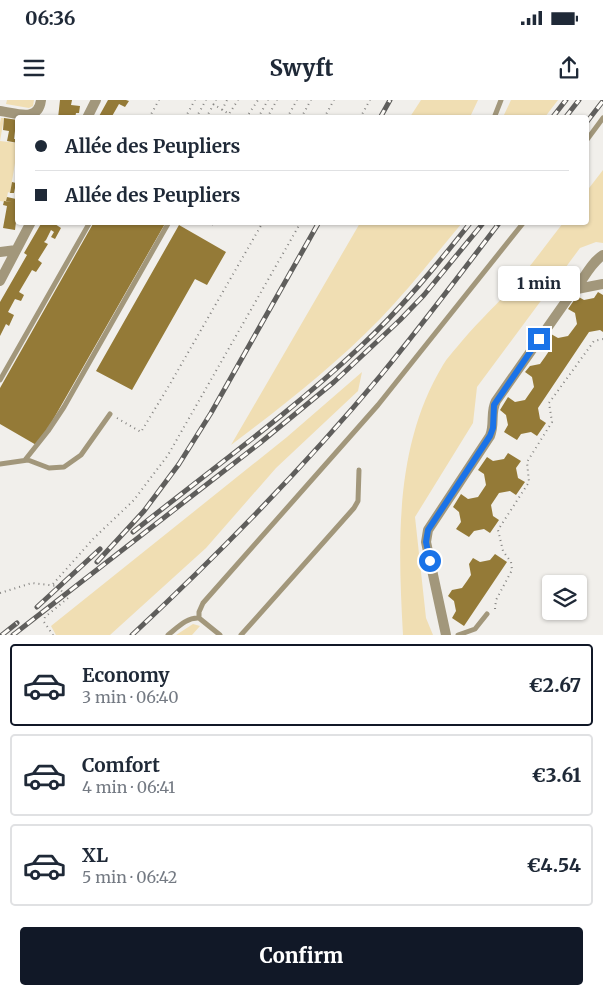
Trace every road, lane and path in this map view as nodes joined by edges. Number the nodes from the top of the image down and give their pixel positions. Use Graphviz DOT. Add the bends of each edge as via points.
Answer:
graph roads {
  1 [pos="41,100"];
  2 [pos="96,100"];
  3 [pos="159,100"];
  4 [pos="195,100"];
  5 [pos="206,100"];
  6 [pos="216,100"];
  7 [pos="227,100"];
  8 [pos="238,100"];
  9 [pos="258,100"];
  10 [pos="268,100"];
  11 [pos="277,100"];
  12 [pos="297,100"];
  13 [pos="311,100"];
  14 [pos="334,100"];
  15 [pos="370,100"];
  16 [pos="501,100"];
  17 [pos="213,104"];
  18 [pos="222,110"];
  19 [pos="0,111"];
  20 [pos="88,115"];
  21 [pos="151,115"];
  22 [pos="187,115"];
  23 [pos="198,115"];
  24 [pos="208,115"];
  25 [pos="248,115"];
  26 [pos="260,115"];
  27 [pos="269,115"];
  28 [pos="289,115"];
  29 [pos="303,115"];
  30 [pos="326,115"];
  31 [pos="362,115"];
  32 [pos="495,115"];
  33 [pos="603,118"];
  34 [pos="589,137"];
  35 [pos="29,225"];
  36 [pos="88,225"];
  37 [pos="166,225"];
  38 [pos="261,225"];
  39 [pos="299,225"];
  40 [pos="522,225"];
  41 [pos="16,250"];
  42 [pos="0,252"];
  43 [pos="603,255"];
  44 [pos="0,281"];
  45 [pos="603,284"];
  46 [pos="577,289"];
  47 [pos="603,339"];
  48 [pos="0,380"];
  49 [pos="110,414"];
  50 [pos="25,460"];
  51 [pos="0,464"];
  52 [pos="359,470"];
  53 [pos="52,584"];
  54 [pos="0,589"];
  55 [pos="1,592"];
  56 [pos="494,611"];
  57 [pos="487,614"];
  58 [pos="199,618"];
  59 [pos="53,635"];
  60 [pos="168,635"];
  61 [pos="220,635"];
  62 [pos="241,635"];
  63 [pos="446,635"];
  64 [pos="458,635"];
  1 -- 19 [label="street" via="34,114"];
  2 -- 20 [label="street"];
  3 -- 21 [label="path"];
  4 -- 22 [label="path"];
  5 -- 23 [label="path"];
  6 -- 17 [label="path"];
  7 -- 18 [label="path"];
  8 -- 18 [label="path" via="229,114"];
  9 -- 25 [label="path"];
  10 -- 26 [label="path"];
  11 -- 27 [label="path"];
  12 -- 28 [label="path"];
  13 -- 29 [label="path"];
  14 -- 30 [label="path"];
  15 -- 31 [label="path"];
  16 -- 32 [label="lane"];
  17 -- 18 [label="path"];
  17 -- 24 [label="path"];
  33 -- 34 [label="lane"];
  35 -- 41 [label="street"];
  36 -- 48 [label="lane"];
  37 -- 50 [label="lane" via="64,407"];
  38 -- 49 [label="path" via="141,432"];
  39 -- 53 [label="path" via="168,455 134,500"];
  40 -- 58 [label="lane" via="378,405 203,602"];
  41 -- 42 [label="street"];
  41 -- 44 [label="street"];
  43 -- 46 [label="street" via="596,260"];
  45 -- 46 [label="street"];
  46 -- 63 [label="street" via="496,401 492,409 490,436 427,533 426,542"];
  47 -- 56 [label="path" via="594,341 549,403 552,422 527,462 529,482 498,530 512,570 496,600"];
  49 -- 50 [label="lane" via="81,456 64,467 49,468"];
  50 -- 51 [label="lane"];
  52 -- 62 [label="lane" via="358,501 354,508"];
  53 -- 55 [label="path" via="32,583"];
  53 -- 59 [label="path" via="68,598 45,617 44,622"];
  54 -- 55 [label="path"];
  57 -- 64 [label="lane" via="475,629"];
  58 -- 60 [label="lane" via="185,622"];
  58 -- 61 [label="lane"];
}
